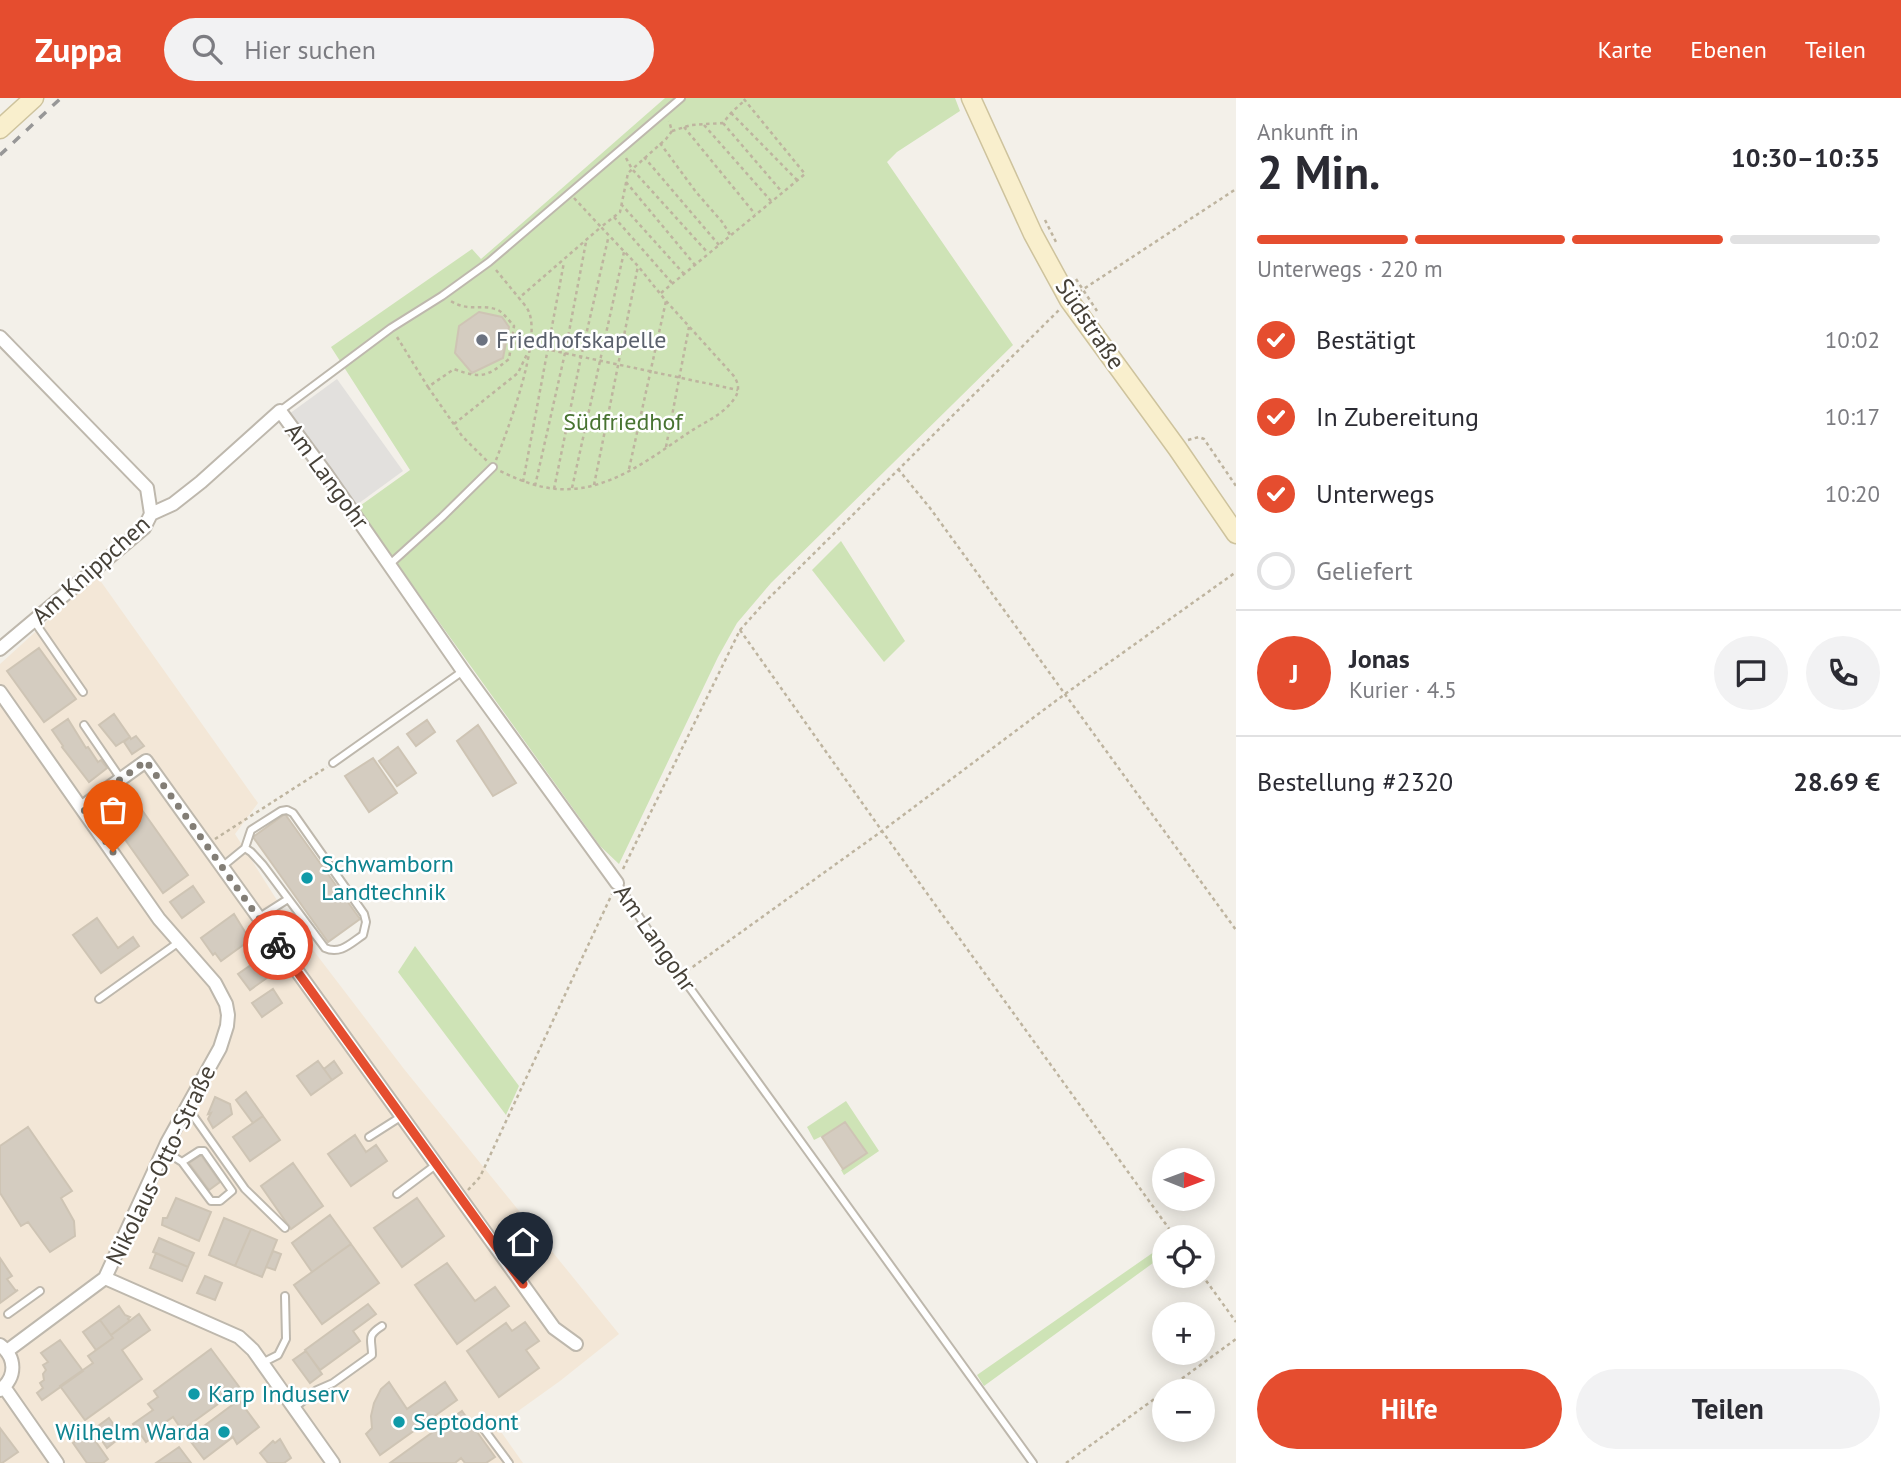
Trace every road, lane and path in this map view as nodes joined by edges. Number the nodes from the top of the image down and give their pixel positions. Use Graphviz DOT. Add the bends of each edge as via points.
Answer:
graph roads {
  1 [pos="34,98"];
  2 [pos="681,98"];
  3 [pos="971,98"];
  4 [pos="744,99"];
  5 [pos="665,112"];
  6 [pos="731,113"];
  7 [pos="723,123"];
  8 [pos="704,125"];
  9 [pos="684,127"];
  10 [pos="0,129"];
  11 [pos="672,131"];
  12 [pos="660,143"];
  13 [pos="621,150"];
  14 [pos="644,157"];
  15 [pos="632,169"];
  16 [pos="797,180"];
  17 [pos="626,182"];
  18 [pos="1236,189"];
  19 [pos="782,192"];
  20 [pos="570,193"];
  21 [pos="771,201"];
  22 [pos="621,204"];
  23 [pos="755,215"];
  24 [pos="1042,215"];
  25 [pos="614,217"];
  26 [pos="601,227"];
  27 [pos="730,235"];
  28 [pos="609,237"];
  29 [pos="586,240"];
  30 [pos="719,244"];
  31 [pos="1060,250"];
  32 [pos="624,252"];
  33 [pos="708,253"];
  34 [pos="565,259"];
  35 [pos="489,262"];
  36 [pos="695,265"];
  37 [pos="638,266"];
  38 [pos="1072,273"];
  39 [pos="684,274"];
  40 [pos="672,284"];
  41 [pos="661,293"];
  42 [pos="1076,295"];
  43 [pos="442,296"];
  44 [pos="520,298"];
  45 [pos="666,301"];
  46 [pos="1103,320"];
  47 [pos="689,327"];
  48 [pos="391,328"];
  49 [pos="0,337"];
  50 [pos="512,343"];
  51 [pos="530,346"];
  52 [pos="548,349"];
  53 [pos="565,353"];
  54 [pos="581,356"];
  55 [pos="601,360"];
  56 [pos="617,364"];
  57 [pos="649,370"];
  58 [pos="680,377"];
  59 [pos="428,387"];
  60 [pos="738,390"];
  61 [pos="280,411"];
  62 [pos="454,424"];
  63 [pos="1177,448"];
  64 [pos="666,449"];
  65 [pos="493,467"];
  66 [pos="898,469"];
  67 [pos="629,471"];
  68 [pos="523,482"];
  69 [pos="594,485"];
  70 [pos="536,486"];
  71 [pos="1236,486"];
  72 [pos="554,489"];
  73 [pos="571,489"];
  74 [pos="150,514"];
  75 [pos="1236,534"];
  76 [pos="389,564"];
  77 [pos="1236,572"];
  78 [pos="34,621"];
  79 [pos="740,630"];
  80 [pos="0,649"];
  81 [pos="463,671"];
  82 [pos="0,692"];
  83 [pos="83,692"];
  84 [pos="1065,694"];
  85 [pos="84,725"];
  86 [pos="333,763"];
  87 [pos="121,779"];
  88 [pos="82,807"];
  89 [pos="881,831"];
  90 [pos="205,845"];
  91 [pos="245,848"];
  92 [pos="221,867"];
  93 [pos="617,883"];
  94 [pos="288,899"];
  95 [pos="258,918"];
  96 [pos="1236,930"];
  97 [pos="178,942"];
  98 [pos="681,975"];
  99 [pos="99,999"];
  100 [pos="187,1107"];
  101 [pos="402,1116"];
  102 [pos="369,1137"];
  103 [pos="163,1150"];
  104 [pos="182,1163"];
  105 [pos="437,1164"];
  106 [pos="397,1194"];
  107 [pos="460,1196"];
  108 [pos="1166,1225"];
  109 [pos="285,1228"];
  110 [pos="105,1278"];
  111 [pos="1211,1288"];
  112 [pos="40,1291"];
  113 [pos="285,1296"];
  114 [pos="8,1314"];
  115 [pos="1236,1322"];
  116 [pos="382,1326"];
  117 [pos="1236,1339"];
  118 [pos="576,1345"];
  119 [pos="4,1348"];
  120 [pos="262,1363"];
  121 [pos="1182,1379"];
  122 [pos="2,1388"];
  123 [pos="1152,1401"];
  124 [pos="294,1408"];
  125 [pos="480,1424"];
  126 [pos="57,1463"];
  127 [pos="333,1463"];
  128 [pos="509,1463"];
  129 [pos="1033,1463"];
  130 [pos="1066,1463"];
  1 -- 10 [label="street"];
  2 -- 5 [label="lane"];
  3 -- 42 [label="street, Südstraße" via="1034,234"];
  4 -- 6 [label="path"];
  4 -- 16 [label="path" via="805,174"];
  5 -- 11 [label="path"];
  5 -- 13 [label="lane"];
  6 -- 7 [label="path"];
  6 -- 16 [label="path"];
  7 -- 8 [label="path"];
  7 -- 19 [label="path"];
  8 -- 9 [label="path"];
  8 -- 21 [label="path"];
  9 -- 11 [label="path"];
  9 -- 23 [label="path"];
  11 -- 12 [label="path"];
  12 -- 14 [label="path"];
  12 -- 27 [label="path"];
  13 -- 15 [label="path"];
  13 -- 20 [label="lane"];
  14 -- 15 [label="path"];
  14 -- 30 [label="path"];
  15 -- 17 [label="path"];
  15 -- 33 [label="path"];
  16 -- 19 [label="path"];
  17 -- 22 [label="path"];
  17 -- 36 [label="path"];
  18 -- 42 [label="path"];
  19 -- 21 [label="path"];
  20 -- 26 [label="path"];
  20 -- 35 [label="lane"];
  21 -- 23 [label="path"];
  22 -- 25 [label="path"];
  22 -- 39 [label="path"];
  23 -- 27 [label="path"];
  24 -- 31 [label="path"];
  25 -- 26 [label="path"];
  25 -- 40 [label="path"];
  26 -- 28 [label="path"];
  26 -- 29 [label="path"];
  27 -- 30 [label="path"];
  28 -- 32 [label="path"];
  28 -- 54 [label="path"];
  29 -- 34 [label="path"];
  29 -- 53 [label="path"];
  30 -- 33 [label="path"];
  32 -- 37 [label="path"];
  32 -- 55 [label="path"];
  33 -- 36 [label="path"];
  34 -- 44 [label="path"];
  34 -- 52 [label="path"];
  35 -- 43 [label="lane"];
  35 -- 44 [label="path"];
  36 -- 39 [label="path"];
  37 -- 41 [label="path"];
  37 -- 56 [label="path"];
  38 -- 42 [label="path"];
  39 -- 40 [label="path"];
  40 -- 41 [label="path"];
  41 -- 45 [label="path"];
  42 -- 46 [label="path"];
  42 -- 63 [label="street, Südstraße"];
  42 -- 66 [label="path"];
  43 -- 48 [label="lane"];
  43 -- 50 [label="path" via="458,306 500,311 514,326"];
  44 -- 51 [label="path" via="529,311"];
  45 -- 47 [label="path"];
  45 -- 57 [label="path"];
  47 -- 58 [label="path"];
  47 -- 60 [label="path" via="733,375"];
  48 -- 59 [label="path"];
  48 -- 61 [label="lane"];
  49 -- 74 [label="street" via="147,488"];
  50 -- 51 [label="path"];
  50 -- 59 [label="path" via="509,359 494,372 475,376 454,369"];
  51 -- 52 [label="path"];
  51 -- 62 [label="path" via="518,373"];
  51 -- 65 [label="path" via="515,412"];
  52 -- 53 [label="path"];
  52 -- 68 [label="path"];
  53 -- 54 [label="path"];
  53 -- 70 [label="path"];
  54 -- 55 [label="path"];
  54 -- 72 [label="path"];
  55 -- 56 [label="path"];
  55 -- 73 [label="path"];
  56 -- 57 [label="path"];
  56 -- 69 [label="path"];
  57 -- 58 [label="path"];
  57 -- 67 [label="path"];
  58 -- 60 [label="path"];
  58 -- 64 [label="path"];
  59 -- 62 [label="path"];
  60 -- 64 [label="path" via="726,407"];
  61 -- 74 [label="street, Am Knippchen" via="201,482 173,504"];
  61 -- 76 [label="street, Am Langohr"];
  62 -- 65 [label="path"];
  63 -- 71 [label="path" via="1193,438 1204,439"];
  63 -- 75 [label="street, Südstraße"];
  64 -- 67 [label="path"];
  65 -- 68 [label="path"];
  65 -- 76 [label="lane"];
  66 -- 79 [label="path"];
  66 -- 84 [label="path"];
  67 -- 69 [label="path"];
  68 -- 70 [label="path"];
  69 -- 73 [label="path"];
  70 -- 72 [label="path"];
  72 -- 73 [label="path"];
  74 -- 78 [label="street, Am Knippchen" via="144,527"];
  76 -- 81 [label="street, Am Langohr"];
  77 -- 84 [label="path"];
  78 -- 80 [label="street, Am Knippchen"];
  78 -- 83 [label="lane"];
  79 -- 89 [label="path"];
  79 -- 93 [label="path"];
  81 -- 86 [label="lane"];
  81 -- 93 [label="street, Am Langohr"];
  82 -- 88 [label="street"];
  84 -- 89 [label="path"];
  84 -- 96 [label="path"];
  85 -- 87 [label="lane"];
  86 -- 90 [label="path"];
  87 -- 88 [label="street"];
  87 -- 90 [label="street" via="146,761"];
  88 -- 97 [label="street"];
  89 -- 98 [label="path"];
  89 -- 108 [label="path"];
  90 -- 92 [label="street"];
  91 -- 92 [label="lane"];
  91 -- 94 [label="lane"];
  91 -- 94 [label="lane" via="251,830 281,811 293,813 364,914 366,929 339,951 331,951"];
  92 -- 95 [label="street"];
  93 -- 98 [label="lane, Am Langohr"];
  93 -- 107 [label="path" via="480,1177"];
  94 -- 95 [label="lane"];
  95 -- 101 [label="street"];
  97 -- 99 [label="lane"];
  97 -- 100 [label="street, Nikolaus-Otto-Straße" via="222,993 228,1015 220,1048"];
  98 -- 129 [label="lane, Am Langohr"];
  100 -- 103 [label="street, Nikolaus-Otto-Straße"];
  100 -- 109 [label="lane" via="245,1189"];
  101 -- 102 [label="lane"];
  101 -- 105 [label="street"];
  103 -- 104 [label="lane"];
  103 -- 110 [label="street, Nikolaus-Otto-Straße"];
  104 -- 104 [label="lane" via="211,1201 220,1201 232,1191 204,1151"];
  105 -- 106 [label="lane"];
  105 -- 107 [label="street"];
  107 -- 118 [label="street" via="554,1328"];
  110 -- 119 [label="street, Nikolaus-Otto-Straße"];
  110 -- 120 [label="street" via="233,1333"];
  111 -- 115 [label="path"];
  112 -- 114 [label="lane"];
  113 -- 120 [label="lane" via="286,1339 278,1354"];
  116 -- 124 [label="lane" via="373,1331 372,1355"];
  117 -- 121 [label="path"];
  119 -- 122 [label="street" via="13,1366"];
  120 -- 124 [label="street"];
  122 -- 126 [label="street"];
  123 -- 130 [label="path"];
  124 -- 127 [label="street"];
  125 -- 128 [label="lane"];
}
